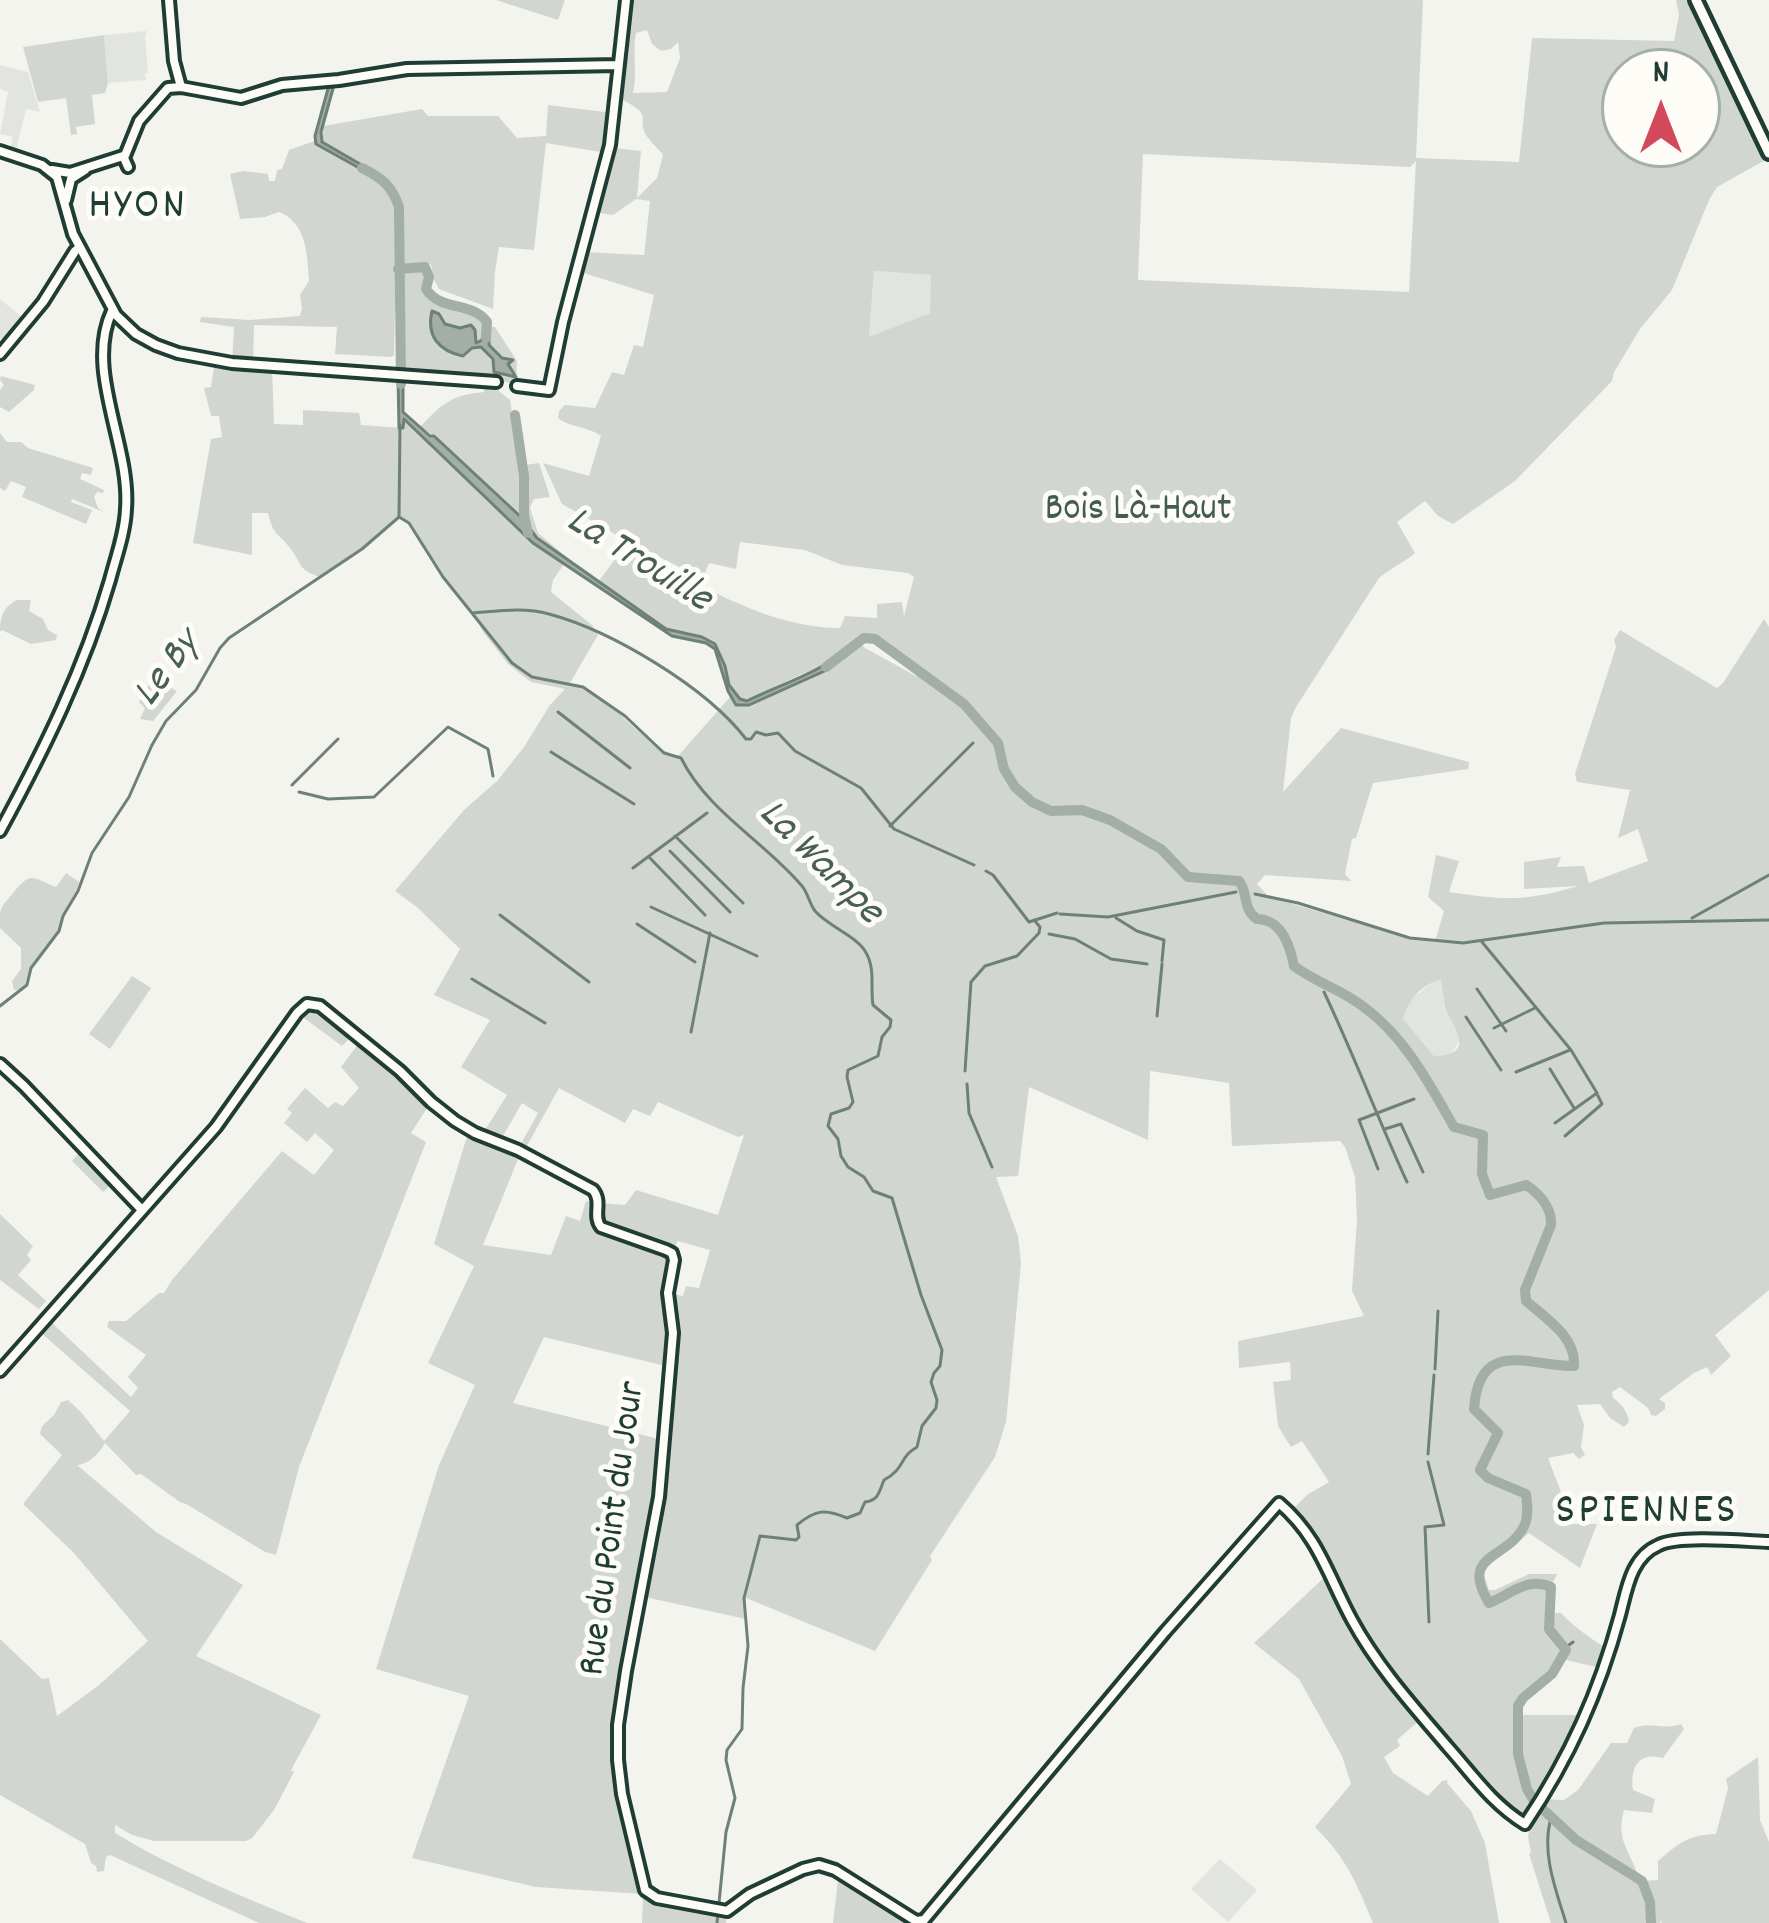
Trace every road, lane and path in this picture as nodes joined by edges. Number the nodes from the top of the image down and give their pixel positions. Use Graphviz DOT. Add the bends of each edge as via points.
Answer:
graph roads {
  1 [pos="169,0"];
  2 [pos="626,0"];
  3 [pos="1696,0"];
  4 [pos="174,61"];
  5 [pos="618,65"];
  6 [pos="181,86"];
  7 [pos="169,88"];
  8 [pos="0,151"];
  9 [pos="1769,153"];
  10 [pos="63,176"];
  11 [pos="80,247"];
  12 [pos="113,310"];
  13 [pos="0,354"];
  14 [pos="496,382"];
  15 [pos="517,386"];
  16 [pos="0,831"];
  17 [pos="0,1064"];
  18 [pos="142,1210"];
  19 [pos="0,1371"];
  20 [pos="1769,1542"];
  1 -- 4 [label="street"];
  2 -- 5 [label="street"];
  3 -- 9 [label="main road"];
  4 -- 6 [label="street"];
  4 -- 7 [label="street"];
  5 -- 6 [label="street" via="407,69 241,98"];
  5 -- 15 [label="street" via="610,145 549,390"];
  6 -- 7 [label="street"];
  7 -- 10 [label="street" via="140,121 126,160"];
  8 -- 10 [label="street"];
  10 -- 11 [label="street"];
  11 -- 12 [label="street"];
  11 -- 13 [label="street"];
  12 -- 14 [label="street" via="136,334 206,359"];
  12 -- 16 [label="street" via="101,347 125,475 124,529 73,686"];
  17 -- 18 [label="street"];
  18 -- 19 [label="street"];
  18 -- 20 [label="street, Rue du Point du Jour" via="312,1003 455,1121 592,1190 601,1227 672,1253 659,1497 621,1700 618,1760 645,1890 657,1898 728,1911 819,1865 924,1920 1280,1503 1309,1533 1387,1674 1472,1778 1525,1824 1597,1691 1643,1555 1672,1541"];
}
